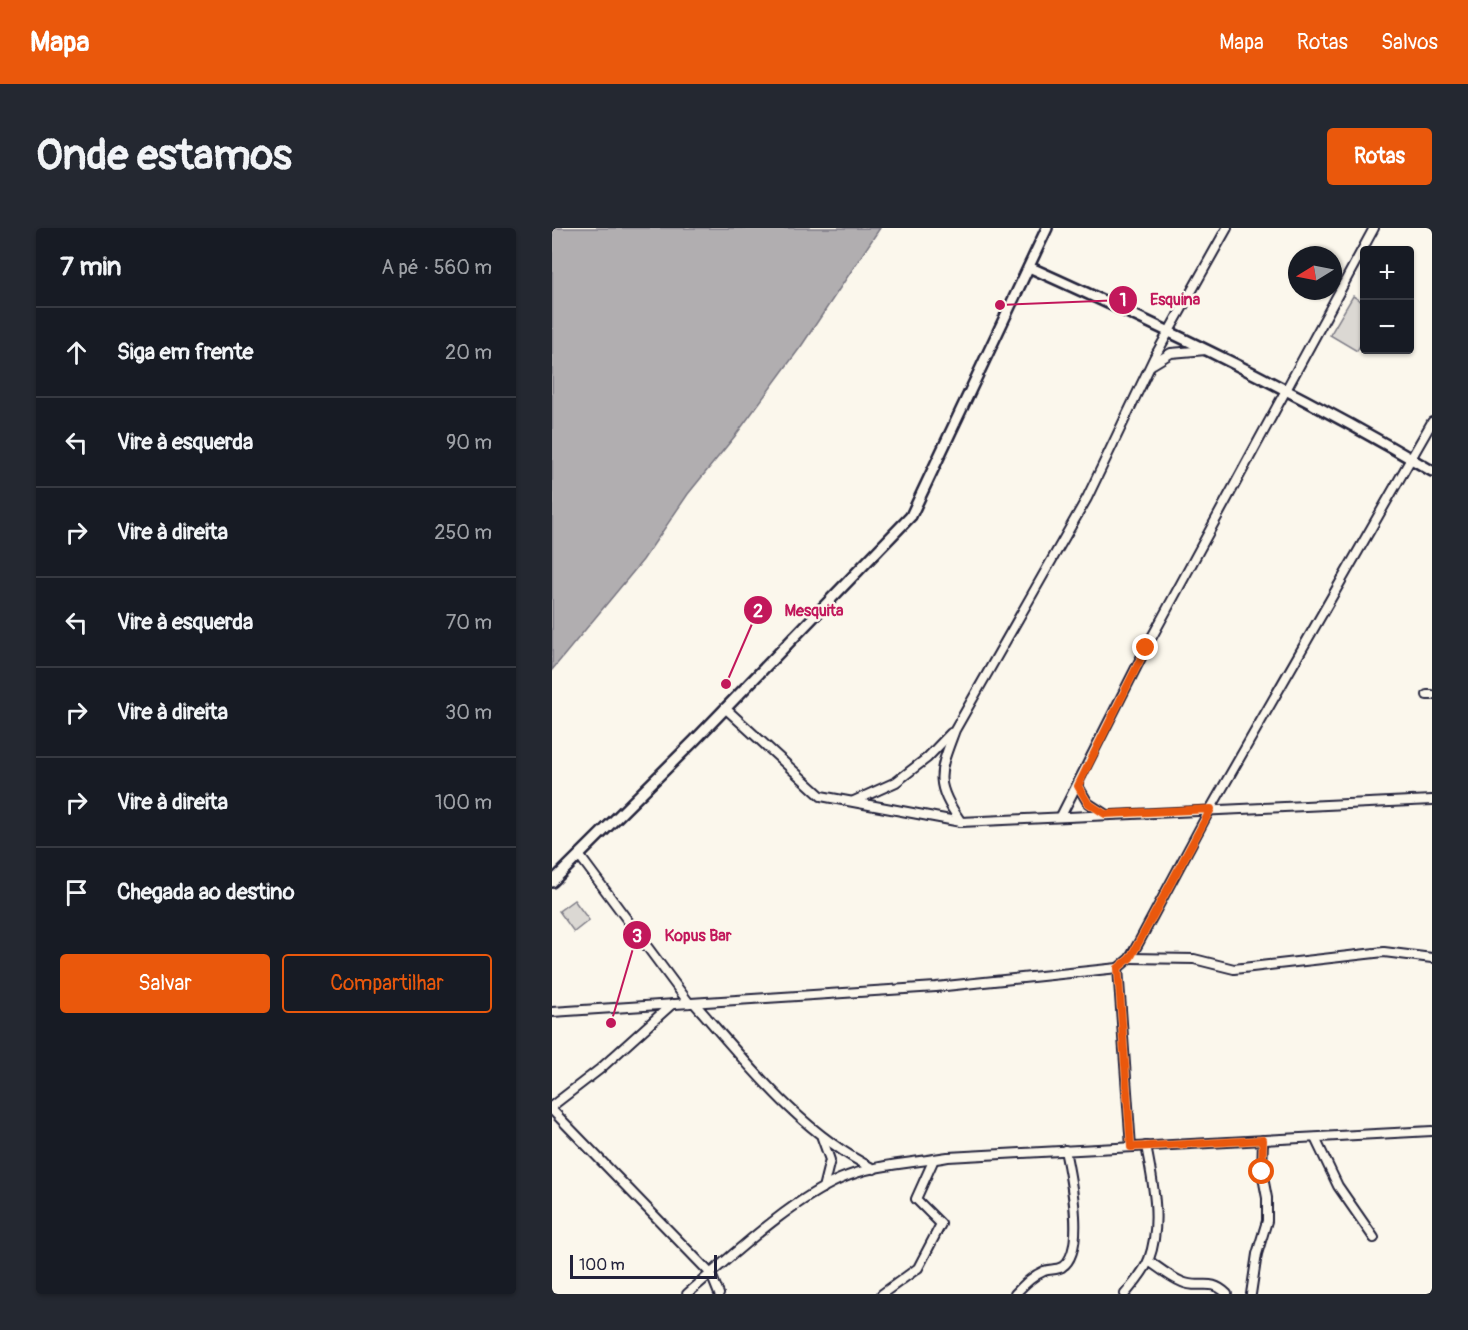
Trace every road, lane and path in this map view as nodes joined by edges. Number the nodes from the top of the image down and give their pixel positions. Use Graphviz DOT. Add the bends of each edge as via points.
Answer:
graph roads {
  1 [pos="1047,228"];
  2 [pos="1227,228"];
  3 [pos="1374,228"];
  4 [pos="1029,267"];
  5 [pos="1169,330"];
  6 [pos="1207,350"];
  7 [pos="1151,365"];
  8 [pos="1286,388"];
  9 [pos="1432,422"];
  10 [pos="1413,460"];
  11 [pos="1432,471"];
  12 [pos="725,708"];
  13 [pos="955,730"];
  14 [pos="1078,786"];
  15 [pos="1432,800"];
  16 [pos="854,801"];
  17 [pos="1211,809"];
  18 [pos="1105,814"];
  19 [pos="1060,816"];
  20 [pos="961,822"];
  21 [pos="579,855"];
  22 [pos="552,882"];
  23 [pos="1130,958"];
  24 [pos="1432,958"];
  25 [pos="1118,968"];
  26 [pos="672,1004"];
  27 [pos="692,1004"];
  28 [pos="552,1012"];
  29 [pos="552,1108"];
  30 [pos="1432,1131"];
  31 [pos="819,1133"];
  32 [pos="1315,1138"];
  33 [pos="1263,1140"];
  34 [pos="1146,1146"];
  35 [pos="1131,1147"];
  36 [pos="1065,1150"];
  37 [pos="933,1159"];
  38 [pos="874,1169"];
  39 [pos="823,1188"];
  40 [pos="1374,1238"];
  41 [pos="1149,1261"];
  42 [pos="711,1274"];
  43 [pos="687,1294"];
  44 [pos="719,1294"];
  45 [pos="882,1294"];
  46 [pos="1015,1294"];
  47 [pos="1125,1294"];
  48 [pos="1227,1294"];
  49 [pos="1251,1294"];
  1 -- 4 [label="street"];
  2 -- 5 [label="street"];
  3 -- 8 [label="street"];
  4 -- 5 [label="street"];
  4 -- 12 [label="street" via="911,516"];
  5 -- 6 [label="street"];
  5 -- 7 [label="street"];
  6 -- 7 [label="street" via="1171,353"];
  6 -- 8 [label="street"];
  7 -- 13 [label="street" via="1087,498"];
  8 -- 10 [label="street"];
  8 -- 14 [label="street" via="1146,648"];
  9 -- 10 [label="street"];
  10 -- 11 [label="street"];
  10 -- 17 [label="street"];
  12 -- 16 [label="street" via="821,796"];
  12 -- 21 [label="street"];
  13 -- 16 [label="street" via="896,782"];
  13 -- 20 [label="street" via="942,764 941,784 946,801"];
  14 -- 18 [label="street" via="1088,803"];
  14 -- 19 [label="street"];
  15 -- 17 [label="street"];
  16 -- 20 [label="street"];
  17 -- 18 [label="street"];
  17 -- 23 [label="street"];
  18 -- 19 [label="street"];
  19 -- 20 [label="street"];
  21 -- 22 [label="street"];
  21 -- 27 [label="street"];
  23 -- 24 [label="street" via="1194,959 1234,969 1384,952"];
  23 -- 25 [label="street"];
  25 -- 27 [label="street" via="936,987"];
  25 -- 35 [label="street"];
  26 -- 27 [label="street"];
  26 -- 28 [label="street"];
  26 -- 29 [label="street"];
  27 -- 31 [label="street" via="777,1095"];
  29 -- 42 [label="street"];
  30 -- 32 [label="street"];
  31 -- 38 [label="street" via="844,1154"];
  31 -- 39 [label="street" via="830,1160"];
  32 -- 33 [label="street"];
  32 -- 40 [label="street" via="1338,1186"];
  33 -- 34 [label="street"];
  33 -- 49 [label="street" via="1267,1221"];
  34 -- 35 [label="street"];
  34 -- 41 [label="street" via="1155,1227"];
  35 -- 36 [label="street"];
  36 -- 37 [label="street"];
  36 -- 46 [label="street" via="1074,1203 1074,1247 1062,1267 1033,1277"];
  37 -- 38 [label="street"];
  37 -- 45 [label="street" via="916,1199 941,1224 918,1268"];
  38 -- 39 [label="street"];
  39 -- 42 [label="street"];
  41 -- 47 [label="street"];
  41 -- 48 [label="street" via="1182,1282 1194,1286 1210,1284"];
  42 -- 43 [label="street"];
  42 -- 44 [label="street"];
}
